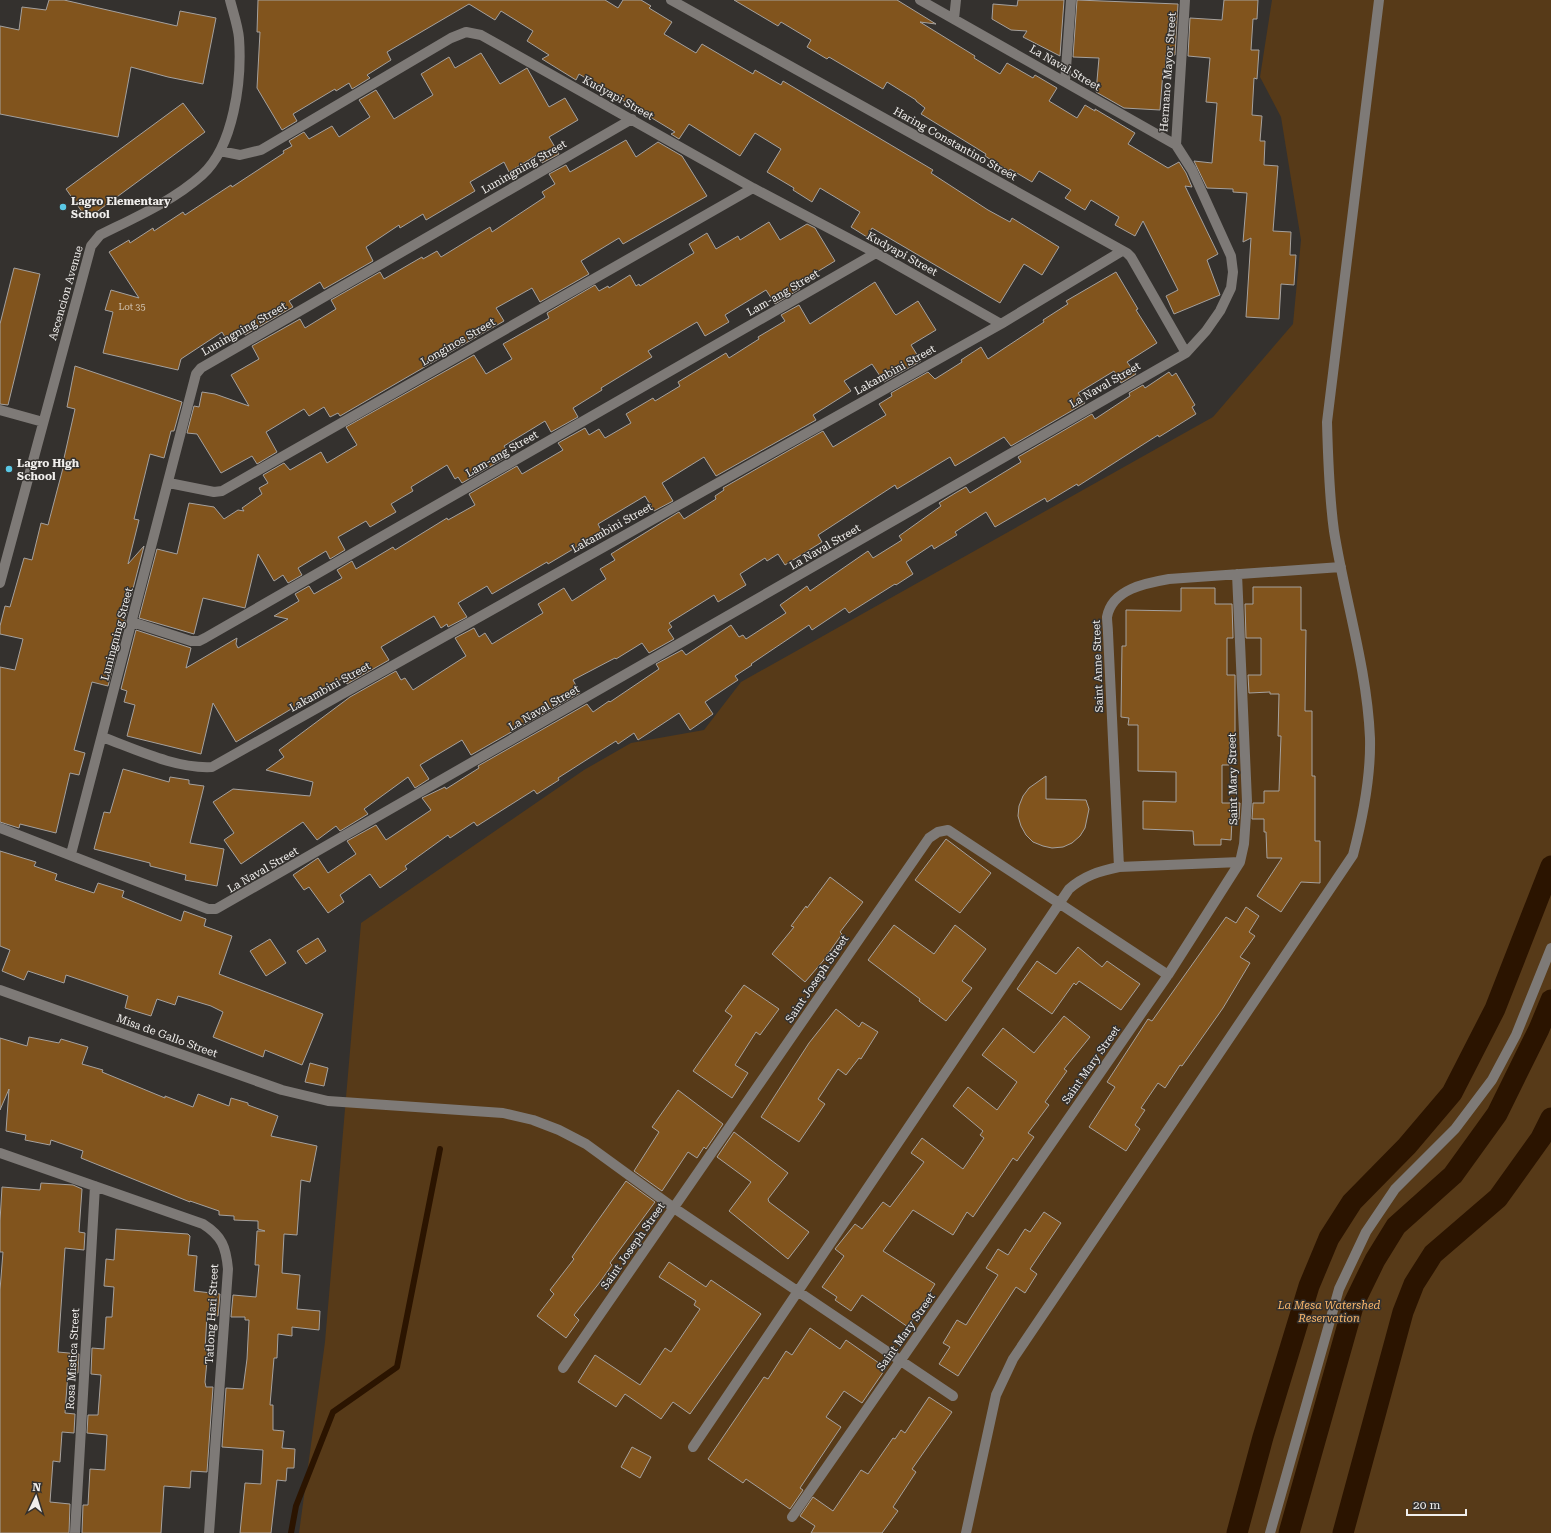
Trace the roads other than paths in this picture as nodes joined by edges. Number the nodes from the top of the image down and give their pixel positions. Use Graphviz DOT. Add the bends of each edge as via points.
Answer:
graph roads {
  1 [pos="230,0"];
  2 [pos="671,0"];
  3 [pos="920,0"];
  4 [pos="956,0"];
  5 [pos="1071,0"];
  6 [pos="1185,0"];
  7 [pos="1379,0"];
  8 [pos="954,19"];
  9 [pos="1065,82"];
  10 [pos="632,119"];
  11 [pos="1176,145"];
  12 [pos="220,151"];
  13 [pos="753,188"];
  14 [pos="1122,251"];
  15 [pos="876,253"];
  16 [pos="1000,324"];
  17 [pos="1186,353"];
  18 [pos="0,410"];
  19 [pos="43,422"];
  20 [pos="169,483"];
  21 [pos="1341,568"];
  22 [pos="1237,574"];
  23 [pos="0,583"];
  24 [pos="132,622"];
  25 [pos="102,737"];
  26 [pos="0,828"];
  27 [pos="71,854"];
  28 [pos="1240,862"];
  29 [pos="1119,867"];
  30 [pos="1058,903"];
  31 [pos="1551,948"];
  32 [pos="1168,975"];
  33 [pos="0,990"];
  34 [pos="0,1153"];
  35 [pos="95,1186"];
  36 [pos="674,1208"];
  37 [pos="798,1291"];
  38 [pos="901,1361"];
  39 [pos="563,1368"];
  40 [pos="952,1396"];
  41 [pos="693,1447"];
  42 [pos="792,1517"];
  43 [pos="75,1533"];
  44 [pos="209,1533"];
  45 [pos="966,1533"];
  46 [pos="1270,1533"];
  1 -- 12 [label="street, Ascencion Avenue" via="239,37 240,73 237,94"];
  2 -- 14 [label="street, Haring Constantino Street"];
  3 -- 8 [label="street, La Naval Street"];
  4 -- 8 [label="street"];
  5 -- 9 [label="street"];
  6 -- 11 [label="street, Hermano Mayor Street"];
  7 -- 21 [label="street" via="1327,422 1328,471 1334,531"];
  8 -- 9 [label="street, La Naval Street"];
  9 -- 11 [label="street, La Naval Street"];
  10 -- 12 [label="street, Kudyapi Street" via="481,35 466,32 451,38 261,150 240,155"];
  10 -- 13 [label="street, Kudyapi Street"];
  10 -- 20 [label="street, Luningning Street" via="201,368 196,374"];
  11 -- 17 [label="street, La Naval Street" via="1192,170 1231,256 1233,272 1231,288 1220,311"];
  12 -- 19 [label="street, Ascencion Avenue" via="203,174 182,192 100,235 91,246"];
  13 -- 15 [label="street, Kudyapi Street"];
  13 -- 20 [label="street, Longinos Street" via="222,491 214,492"];
  14 -- 16 [label="street, Lakambini Street"];
  14 -- 17 [label="street, Haring Constantino Street" via="1131,257"];
  15 -- 16 [label="street, Kudyapi Street"];
  15 -- 24 [label="street, Lam-ang Street" via="199,641 191,641"];
  16 -- 25 [label="street, Lakambini Street" via="212,767 182,765"];
  17 -- 27 [label="street, La Naval Street" via="216,909 208,909"];
  18 -- 19 [label="street"];
  19 -- 23 [label="street, Ascencion Avenue"];
  20 -- 24 [label="street, Luningning Street"];
  21 -- 22 [label="street, Saint Anne Street"];
  21 -- 45 [label="street" via="1365,694 1370,738 1363,819 1352,855 1013,1359 996,1395"];
  22 -- 28 [label="street, Saint Mary Street" via="1247,801"];
  22 -- 29 [label="street, Saint Anne Street" via="1144,583 1126,592 1113,603 1110,610 1108,633"];
  24 -- 25 [label="street, Luningning Street"];
  25 -- 27 [label="street, Luningning Street"];
  26 -- 27 [label="street, La Naval Street"];
  28 -- 29 [label="street"];
  28 -- 32 [label="street, Saint Mary Street"];
  29 -- 30 [label="street" via="1099,870 1080,880 1068,889"];
  30 -- 32 [label="street, Saint Joseph Street"];
  30 -- 36 [label="street, Saint Joseph Street" via="948,830 938,832 929,838"];
  30 -- 37 [label="street"];
  31 -- 46 [label="street" via="1516,1035 1492,1080 1455,1129 1395,1189 1366,1232 1339,1289"];
  32 -- 38 [label="street, Saint Mary Street"];
  33 -- 36 [label="street, Misa de Gallo Street" via="282,1090 328,1101 473,1110 533,1120 586,1144"];
  34 -- 35 [label="street, Tatlong Hari Street"];
  35 -- 43 [label="street, Rosa Mistica Street"];
  35 -- 44 [label="street, Tatlong Hari Street" via="203,1224 215,1231 227,1256"];
  36 -- 37 [label="street, Misa de Gallo Street"];
  36 -- 39 [label="street, Saint Joseph Street"];
  37 -- 38 [label="street, Misa de Gallo Street"];
  37 -- 41 [label="street"];
  38 -- 40 [label="street, Misa de Gallo Street"];
  38 -- 42 [label="street, Saint Mary Street"];
}
